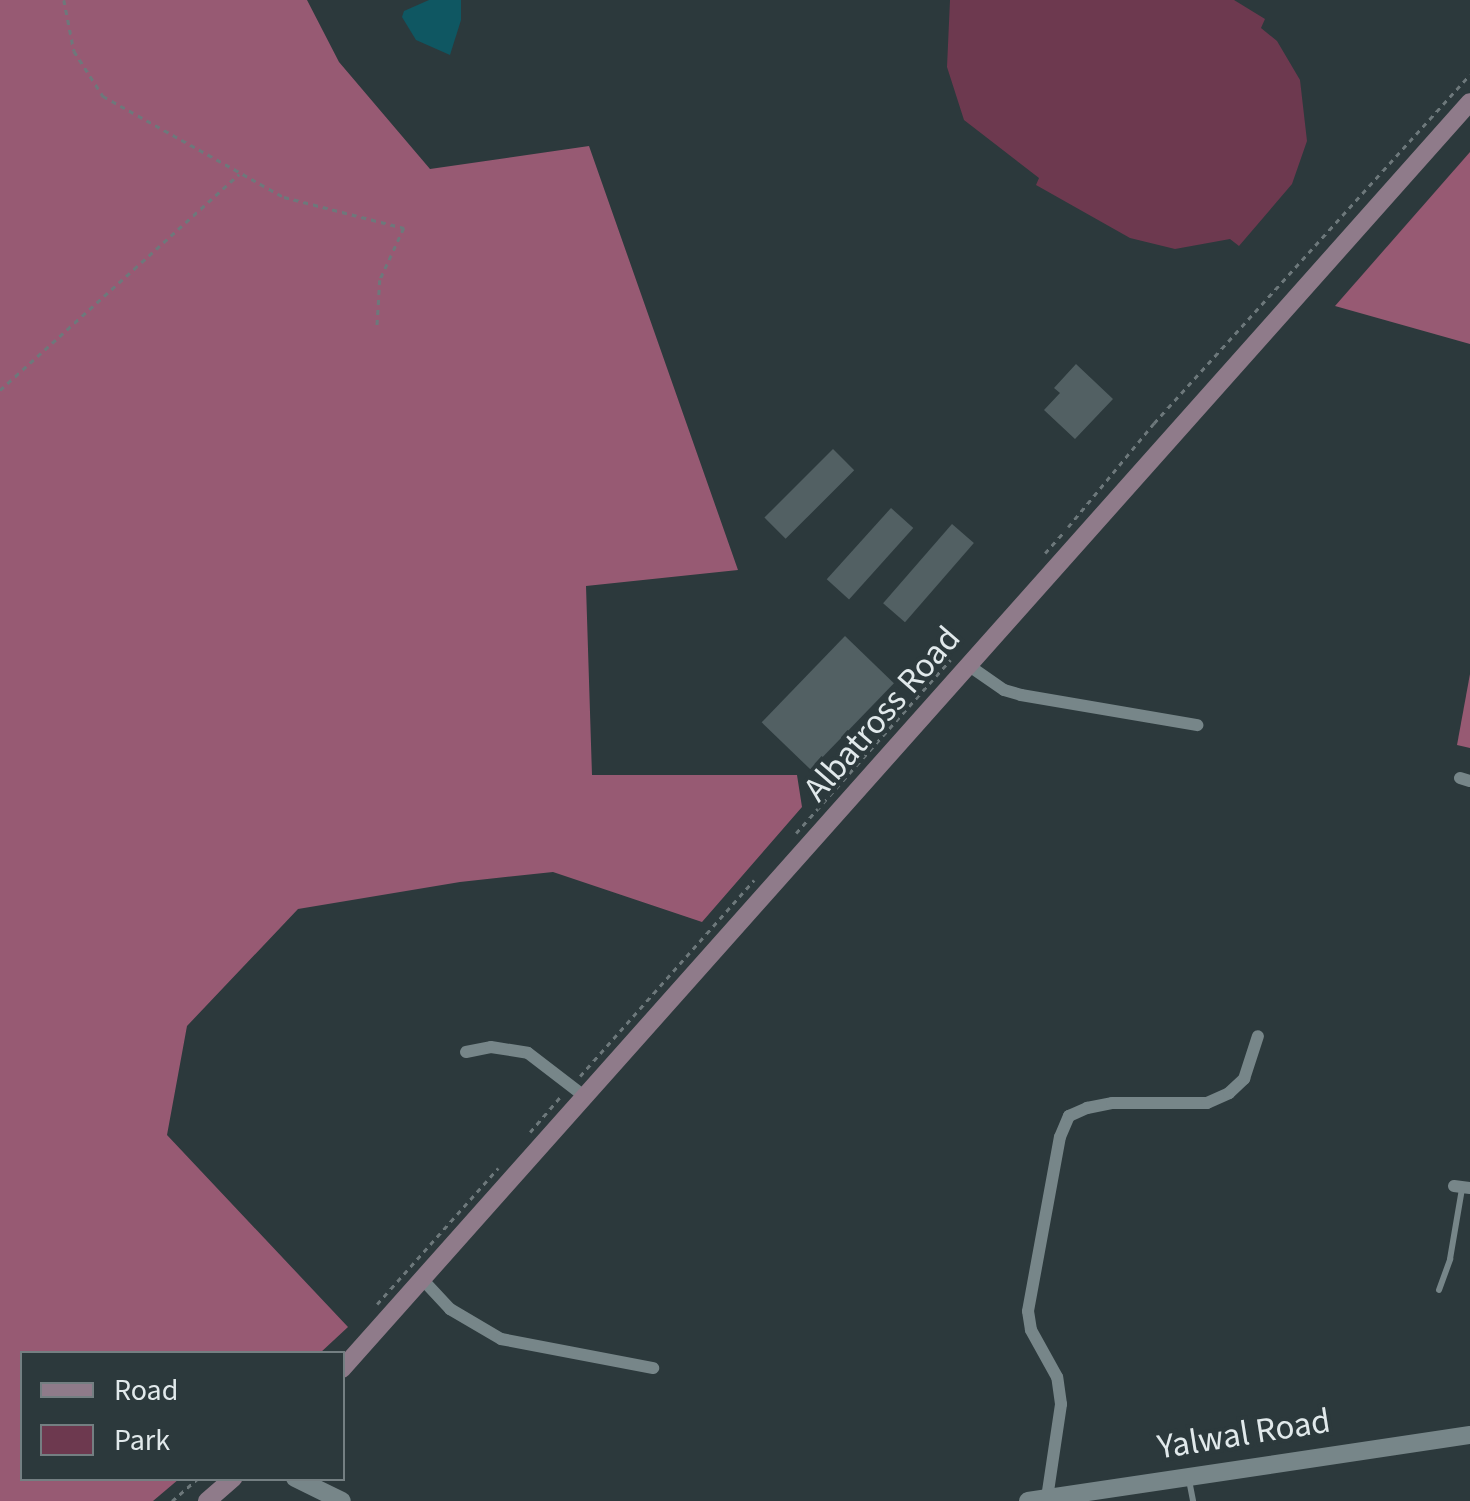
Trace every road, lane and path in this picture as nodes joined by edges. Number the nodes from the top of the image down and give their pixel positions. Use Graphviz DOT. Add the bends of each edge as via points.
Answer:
graph roads {
  1 [pos="64,0"];
  2 [pos="1470,75"];
  3 [pos="1470,102"];
  4 [pos="239,174"];
  5 [pos="378,329"];
  6 [pos="0,390"];
  7 [pos="1038,562"];
  8 [pos="961,660"];
  9 [pos="1197,725"];
  10 [pos="789,841"];
  11 [pos="754,880"];
  12 [pos="1258,1036"];
  13 [pos="466,1052"];
  14 [pos="578,1090"];
  15 [pos="523,1140"];
  16 [pos="504,1161"];
  17 [pos="1462,1187"];
  18 [pos="423,1280"];
  19 [pos="1439,1290"];
  20 [pos="374,1307"];
  21 [pos="345,1366"];
  22 [pos="653,1368"];
  23 [pos="1470,1435"];
  24 [pos="1188,1474"];
  25 [pos="195,1481"];
  26 [pos="229,1481"];
  27 [pos="301,1481"];
  28 [pos="1037,1500"];
  29 [pos="172,1501"];
  30 [pos="206,1501"];
  31 [pos="342,1501"];
  32 [pos="1193,1501"];
  1 -- 4 [label="path" via="74,52 103,96"];
  2 -- 7 [label="path" via="1154,423"];
  3 -- 8 [label="main road, Albatross Road"];
  4 -- 5 [label="path" via="284,197 404,228 380,280"];
  4 -- 6 [label="path"];
  8 -- 9 [label="street" via="1004,690"];
  8 -- 10 [label="path"];
  8 -- 14 [label="main road, Albatross Road"];
  11 -- 14 [label="path"];
  12 -- 28 [label="street" via="1244,1079 1229,1094 1206,1103 1112,1102 1069,1116 1028,1311 1062,1404"];
  13 -- 14 [label="street" via="522,1051"];
  14 -- 15 [label="path"];
  14 -- 18 [label="main road, Albatross Road"];
  16 -- 20 [label="path"];
  17 -- 19 [label="lane"];
  18 -- 21 [label="main road, Albatross Road"];
  18 -- 22 [label="street" via="450,1309 502,1339"];
  23 -- 24 [label="street, Yalwal Road"];
  24 -- 28 [label="street, Yalwal Road"];
  24 -- 32 [label="lane"];
  25 -- 29 [label="path"];
  26 -- 30 [label="main road"];
  27 -- 31 [label="street"];
}
